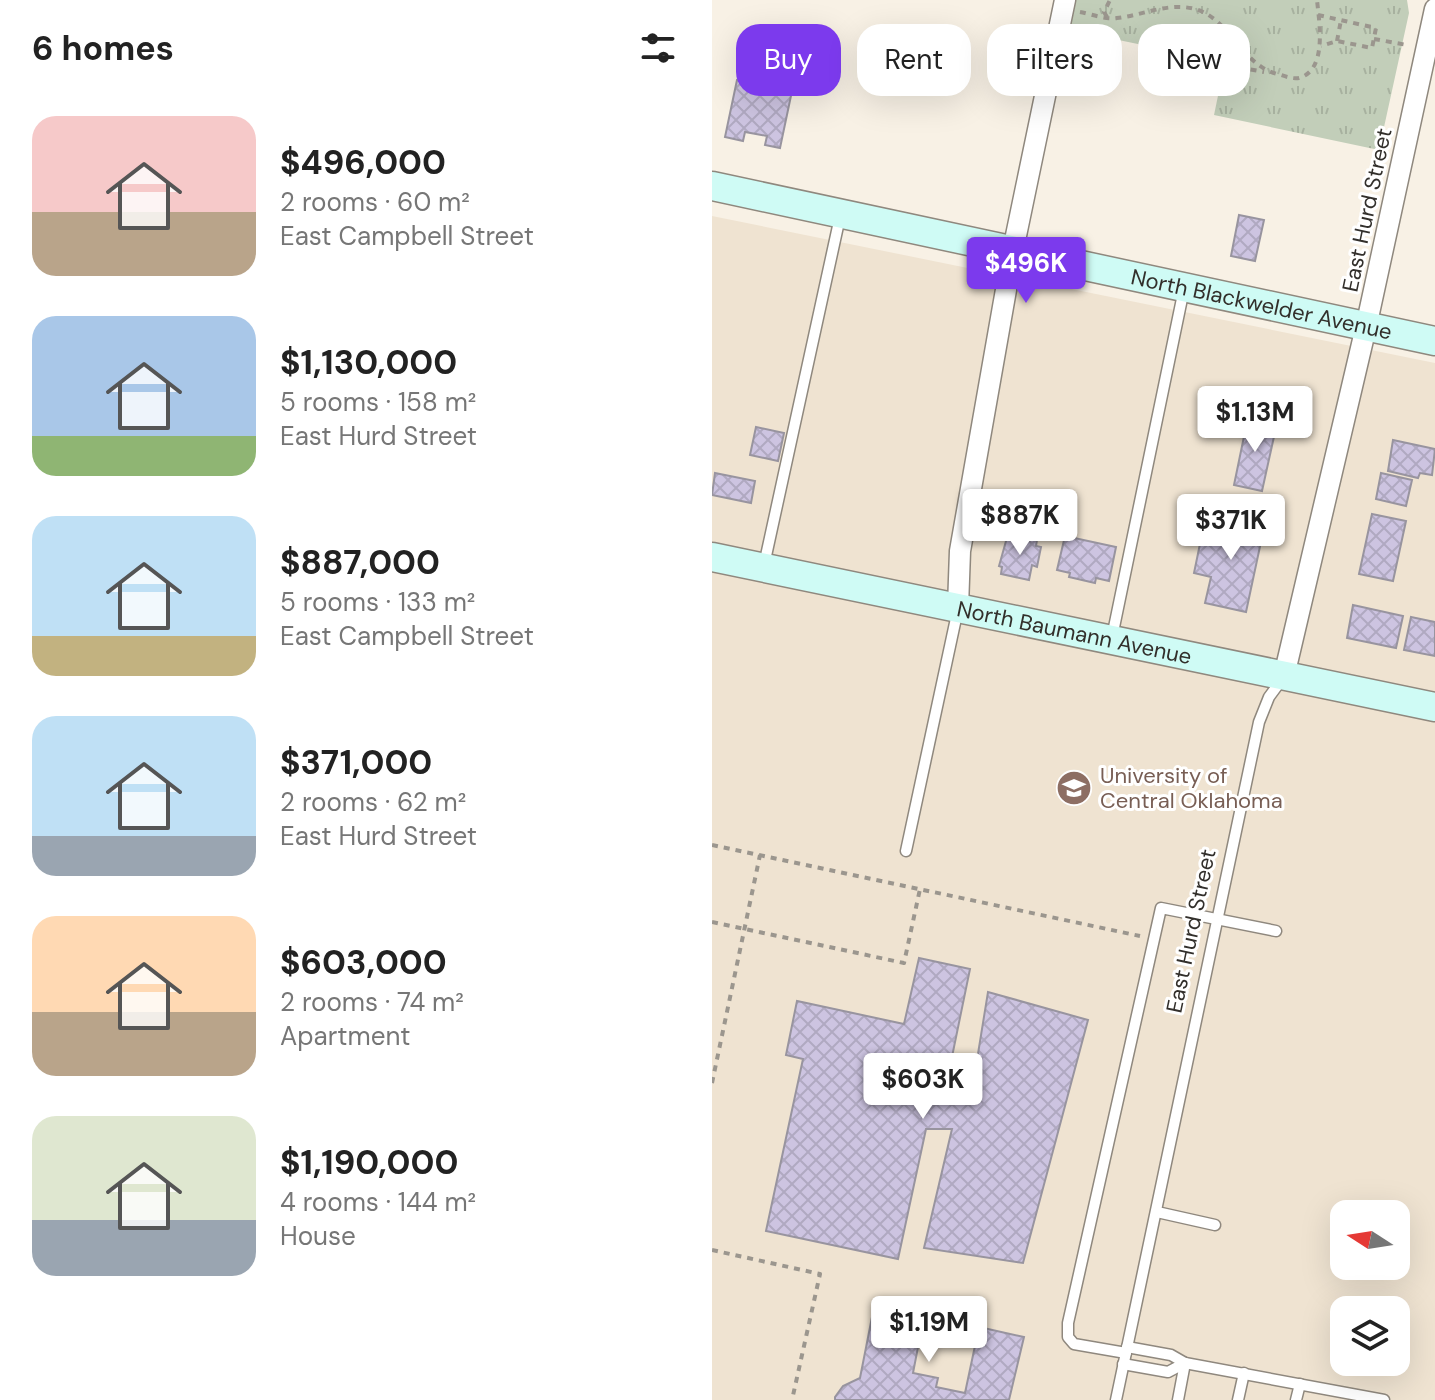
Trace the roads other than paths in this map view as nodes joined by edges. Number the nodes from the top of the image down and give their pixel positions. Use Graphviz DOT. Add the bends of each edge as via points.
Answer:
graph roads {
  1 [pos="1065,0"];
  2 [pos="1435,9"];
  3 [pos="712,186"];
  4 [pos="841,214"];
  5 [pos="1013,250"];
  6 [pos="1185,288"];
  7 [pos="1366,327"];
  8 [pos="1435,341"];
  9 [pos="712,557"];
  10 [pos="763,567"];
  11 [pos="958,607"];
  12 [pos="1112,639"];
  13 [pos="1284,676"];
  14 [pos="1435,707"];
  15 [pos="906,851"];
  16 [pos="1218,921"];
  17 [pos="1276,931"];
  18 [pos="1157,1212"];
  19 [pos="1215,1225"];
  20 [pos="1125,1354"];
  21 [pos="1185,1363"];
  22 [pos="1244,1373"];
  23 [pos="1300,1384"];
  24 [pos="1358,1398"];
  25 [pos="1116,1400"];
  26 [pos="1178,1400"];
  27 [pos="1238,1400"];
  28 [pos="1296,1400"];
  29 [pos="1384,1400"];
  1 -- 5 [label="street"];
  2 -- 7 [label="street, East Hurd Street"];
  3 -- 4 [label="street, North Blackwelder Avenue"];
  4 -- 5 [label="street, North Blackwelder Avenue"];
  4 -- 10 [label="lane"];
  5 -- 6 [label="street, North Blackwelder Avenue"];
  5 -- 11 [label="street" via="960,551"];
  6 -- 7 [label="street, North Blackwelder Avenue"];
  6 -- 12 [label="lane"];
  7 -- 8 [label="street, North Blackwelder Avenue"];
  7 -- 13 [label="street, East Hurd Street"];
  9 -- 10 [label="street, North Baumann Avenue"];
  10 -- 11 [label="street, North Baumann Avenue"];
  11 -- 12 [label="street, North Baumann Avenue"];
  11 -- 15 [label="lane"];
  12 -- 13 [label="street, North Baumann Avenue"];
  13 -- 14 [label="street, North Baumann Avenue"];
  13 -- 16 [label="lane, East Hurd Street" via="1259,722"];
  16 -- 17 [label="lane"];
  16 -- 18 [label="lane, East Hurd Street"];
  16 -- 20 [label="lane" via="1161,908 1068,1323 1074,1344"];
  18 -- 19 [label="lane"];
  18 -- 20 [label="lane, East Hurd Street"];
  20 -- 21 [label="lane" via="1171,1355"];
  20 -- 21 [label="lane" via="1168,1372"];
  20 -- 25 [label="lane, East Hurd Street"];
  21 -- 22 [label="lane"];
  21 -- 26 [label="lane"];
  22 -- 23 [label="lane"];
  22 -- 27 [label="lane"];
  23 -- 24 [label="lane"];
  23 -- 28 [label="lane"];
  24 -- 29 [label="lane"];
}
